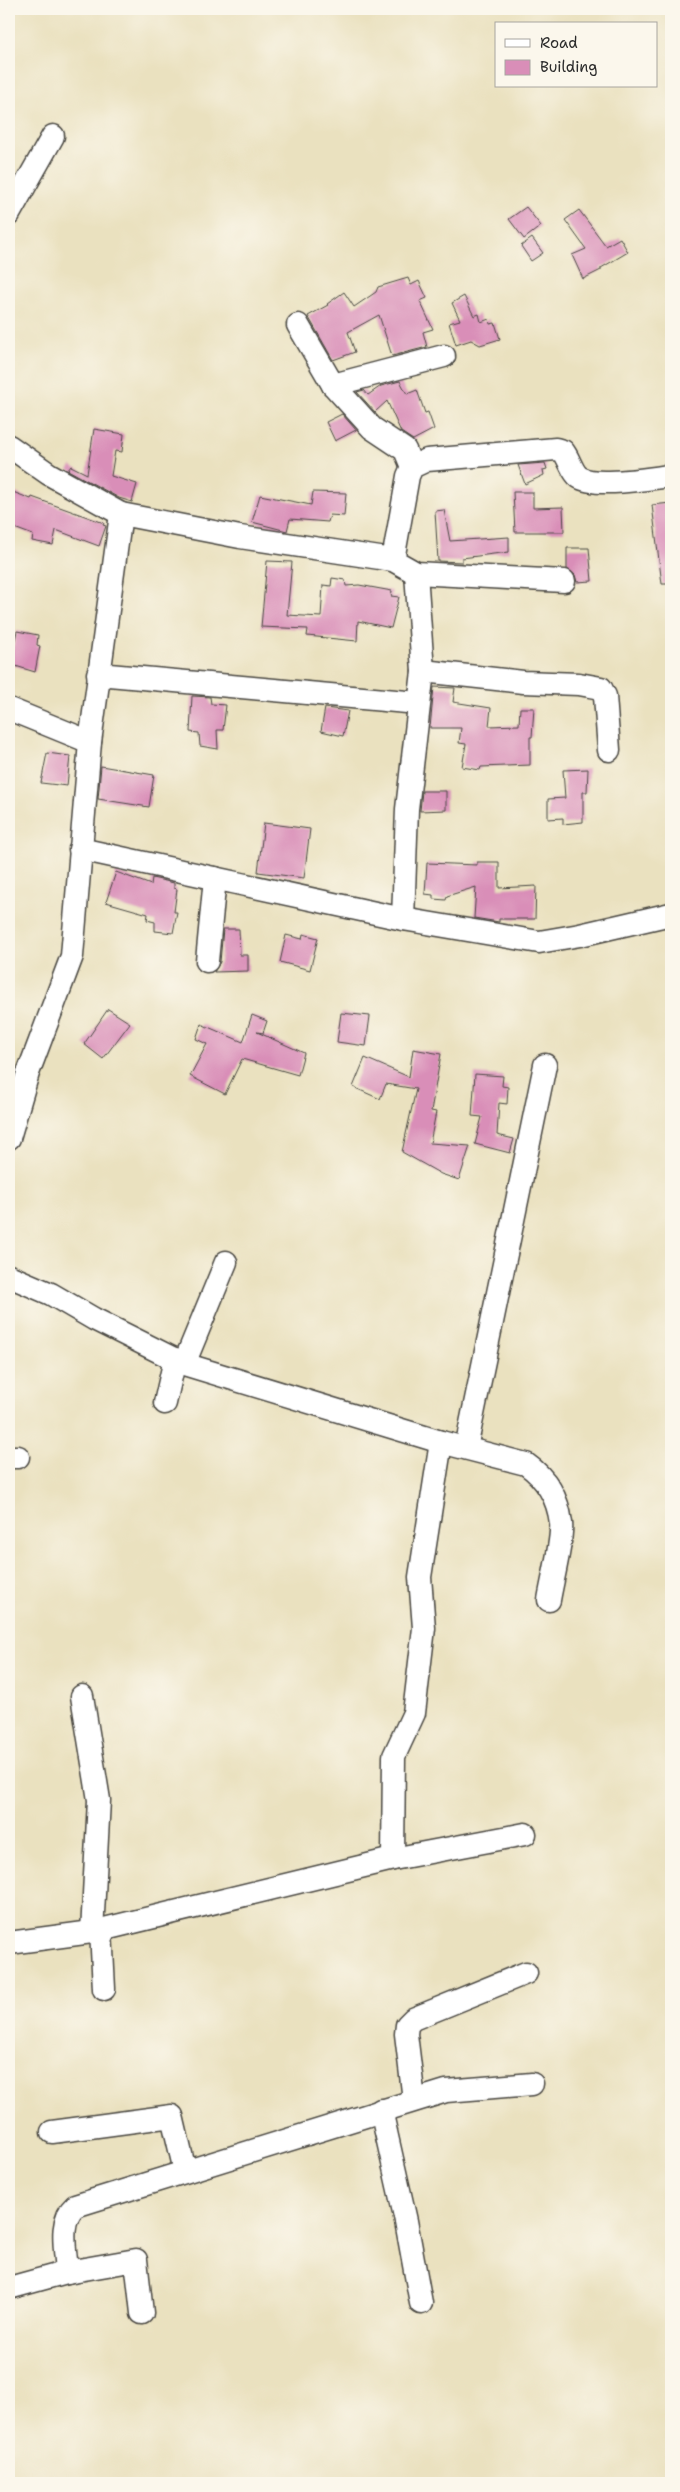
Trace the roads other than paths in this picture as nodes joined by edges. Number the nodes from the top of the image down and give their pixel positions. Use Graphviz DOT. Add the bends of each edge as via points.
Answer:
graph roads {
  1 [pos="53,136"];
  2 [pos="9,214"];
  3 [pos="298,325"];
  4 [pos="444,356"];
  5 [pos="333,385"];
  6 [pos="9,446"];
  7 [pos="412,467"];
  8 [pos="671,476"];
  9 [pos="121,514"];
  10 [pos="393,560"];
  11 [pos="416,574"];
  12 [pos="564,581"];
  13 [pos="423,671"];
  14 [pos="98,674"];
  15 [pos="418,702"];
  16 [pos="9,709"];
  17 [pos="90,742"];
  18 [pos="609,750"];
  19 [pos="80,849"];
  20 [pos="215,878"];
  21 [pos="671,914"];
  22 [pos="403,919"];
  23 [pos="207,961"];
  24 [pos="545,1065"];
  25 [pos="9,1138"];
  26 [pos="226,1262"];
  27 [pos="9,1276"];
  28 [pos="179,1361"];
  29 [pos="165,1403"];
  30 [pos="441,1442"];
  31 [pos="466,1448"];
  32 [pos="549,1600"];
  33 [pos="82,1696"];
  34 [pos="525,1834"];
  35 [pos="393,1859"];
  36 [pos="96,1931"];
  37 [pos="9,1944"];
  38 [pos="526,1973"];
  39 [pos="104,1990"];
  40 [pos="532,2084"];
  41 [pos="414,2100"];
  42 [pos="381,2110"];
  43 [pos="52,2132"];
  44 [pos="185,2172"];
  45 [pos="67,2272"];
  46 [pos="9,2288"];
  47 [pos="421,2303"];
  48 [pos="142,2313"];
  1 -- 2 [label="street"];
  3 -- 5 [label="street"];
  4 -- 5 [label="street"];
  5 -- 7 [label="street" via="372,428 404,450"];
  6 -- 9 [label="street" via="48,474"];
  7 -- 8 [label="street" via="427,460 556,448 563,451 577,476 585,480 598,482"];
  7 -- 10 [label="street" via="405,484"];
  9 -- 10 [label="street" via="240,537"];
  9 -- 14 [label="street"];
  10 -- 11 [label="street"];
  11 -- 12 [label="street"];
  11 -- 13 [label="street"];
  13 -- 15 [label="street"];
  13 -- 18 [label="street" via="601,688"];
  14 -- 15 [label="street"];
  14 -- 17 [label="street"];
  15 -- 22 [label="street" via="408,809"];
  16 -- 17 [label="street"];
  17 -- 19 [label="street"];
  19 -- 20 [label="street"];
  19 -- 25 [label="street" via="72,956 28,1073"];
  20 -- 22 [label="street"];
  20 -- 23 [label="street"];
  21 -- 22 [label="street" via="580,936 539,942"];
  24 -- 31 [label="street"];
  26 -- 28 [label="street"];
  27 -- 28 [label="street" via="51,1294"];
  28 -- 29 [label="street"];
  28 -- 30 [label="street"];
  30 -- 31 [label="street"];
  30 -- 35 [label="street" via="420,1577 424,1628 414,1713 394,1756"];
  31 -- 32 [label="street" via="526,1464 538,1472 550,1488 561,1523"];
  33 -- 36 [label="street" via="99,1800"];
  34 -- 35 [label="street"];
  35 -- 36 [label="street"];
  36 -- 37 [label="street"];
  36 -- 39 [label="street"];
  38 -- 41 [label="street" via="413,2019 407,2025"];
  40 -- 41 [label="street" via="446,2091"];
  41 -- 42 [label="street"];
  42 -- 44 [label="street"];
  42 -- 47 [label="street"];
  43 -- 44 [label="street" via="172,2116"];
  44 -- 45 [label="street" via="75,2206 64,2220"];
  45 -- 46 [label="street"];
  45 -- 48 [label="street" via="136,2260"];
}
